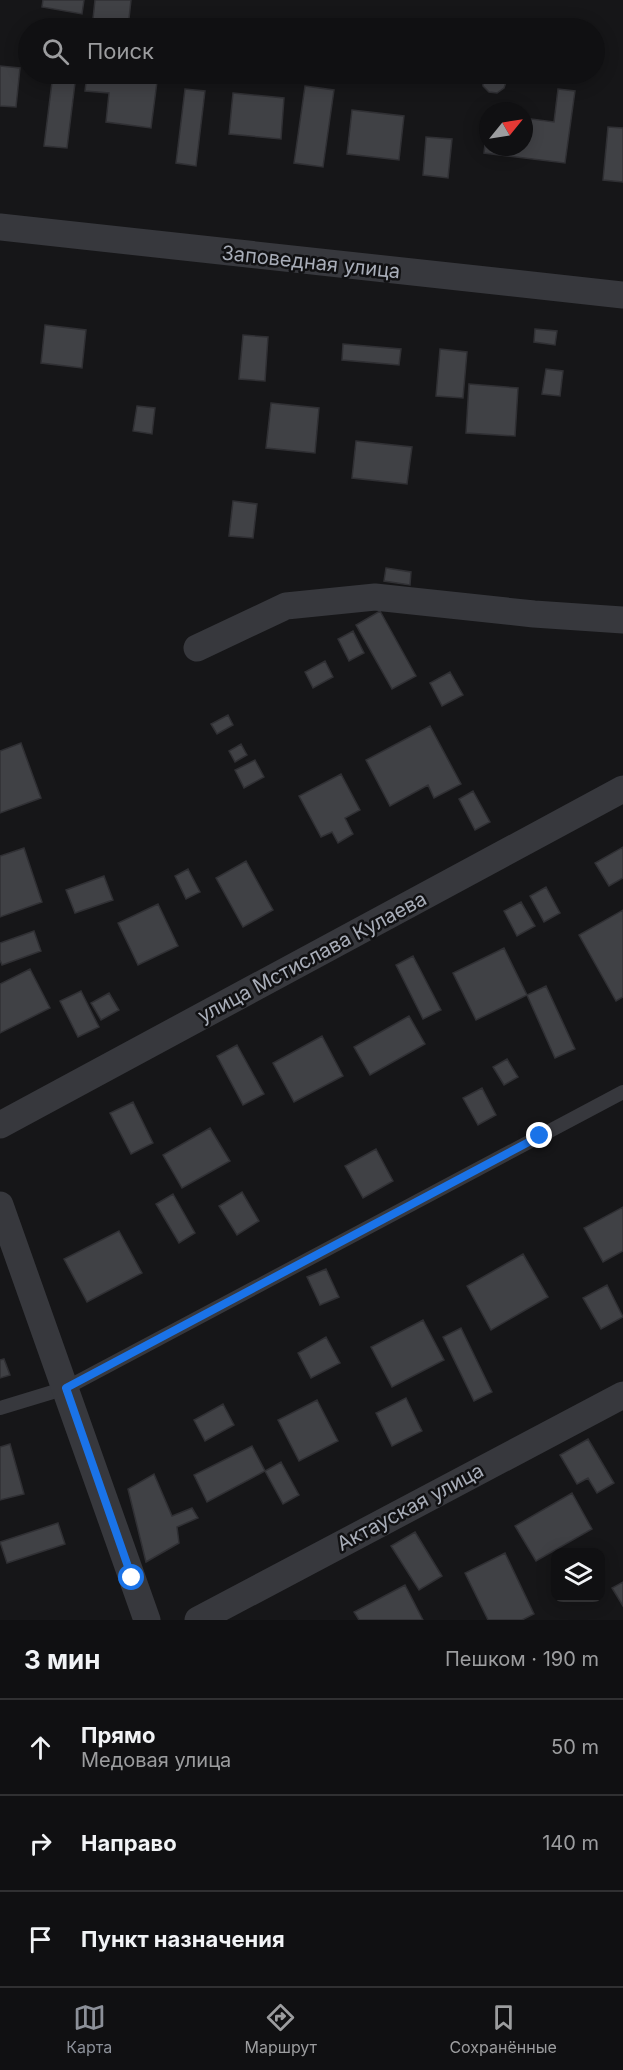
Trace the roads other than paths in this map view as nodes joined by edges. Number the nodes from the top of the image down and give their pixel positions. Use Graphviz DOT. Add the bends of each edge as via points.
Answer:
graph roads {
  1 [pos="0,227"];
  2 [pos="623,295"];
  3 [pos="623,620"];
  4 [pos="197,648"];
  5 [pos="623,789"];
  6 [pos="623,1092"];
  7 [pos="0,1125"];
  8 [pos="0,1205"];
  9 [pos="66,1388"];
  10 [pos="623,1395"];
  11 [pos="0,1408"];
  12 [pos="147,1620"];
  13 [pos="198,1620"];
  1 -- 2 [label="street, Заповедная улица"];
  3 -- 4 [label="street" via="375,597 286,606"];
  5 -- 7 [label="street, улица Мстислава Кулаева"];
  6 -- 9 [label="lane"];
  8 -- 9 [label="street"];
  9 -- 11 [label="lane"];
  9 -- 12 [label="street"];
  10 -- 13 [label="street, Актауская улица"];
}
